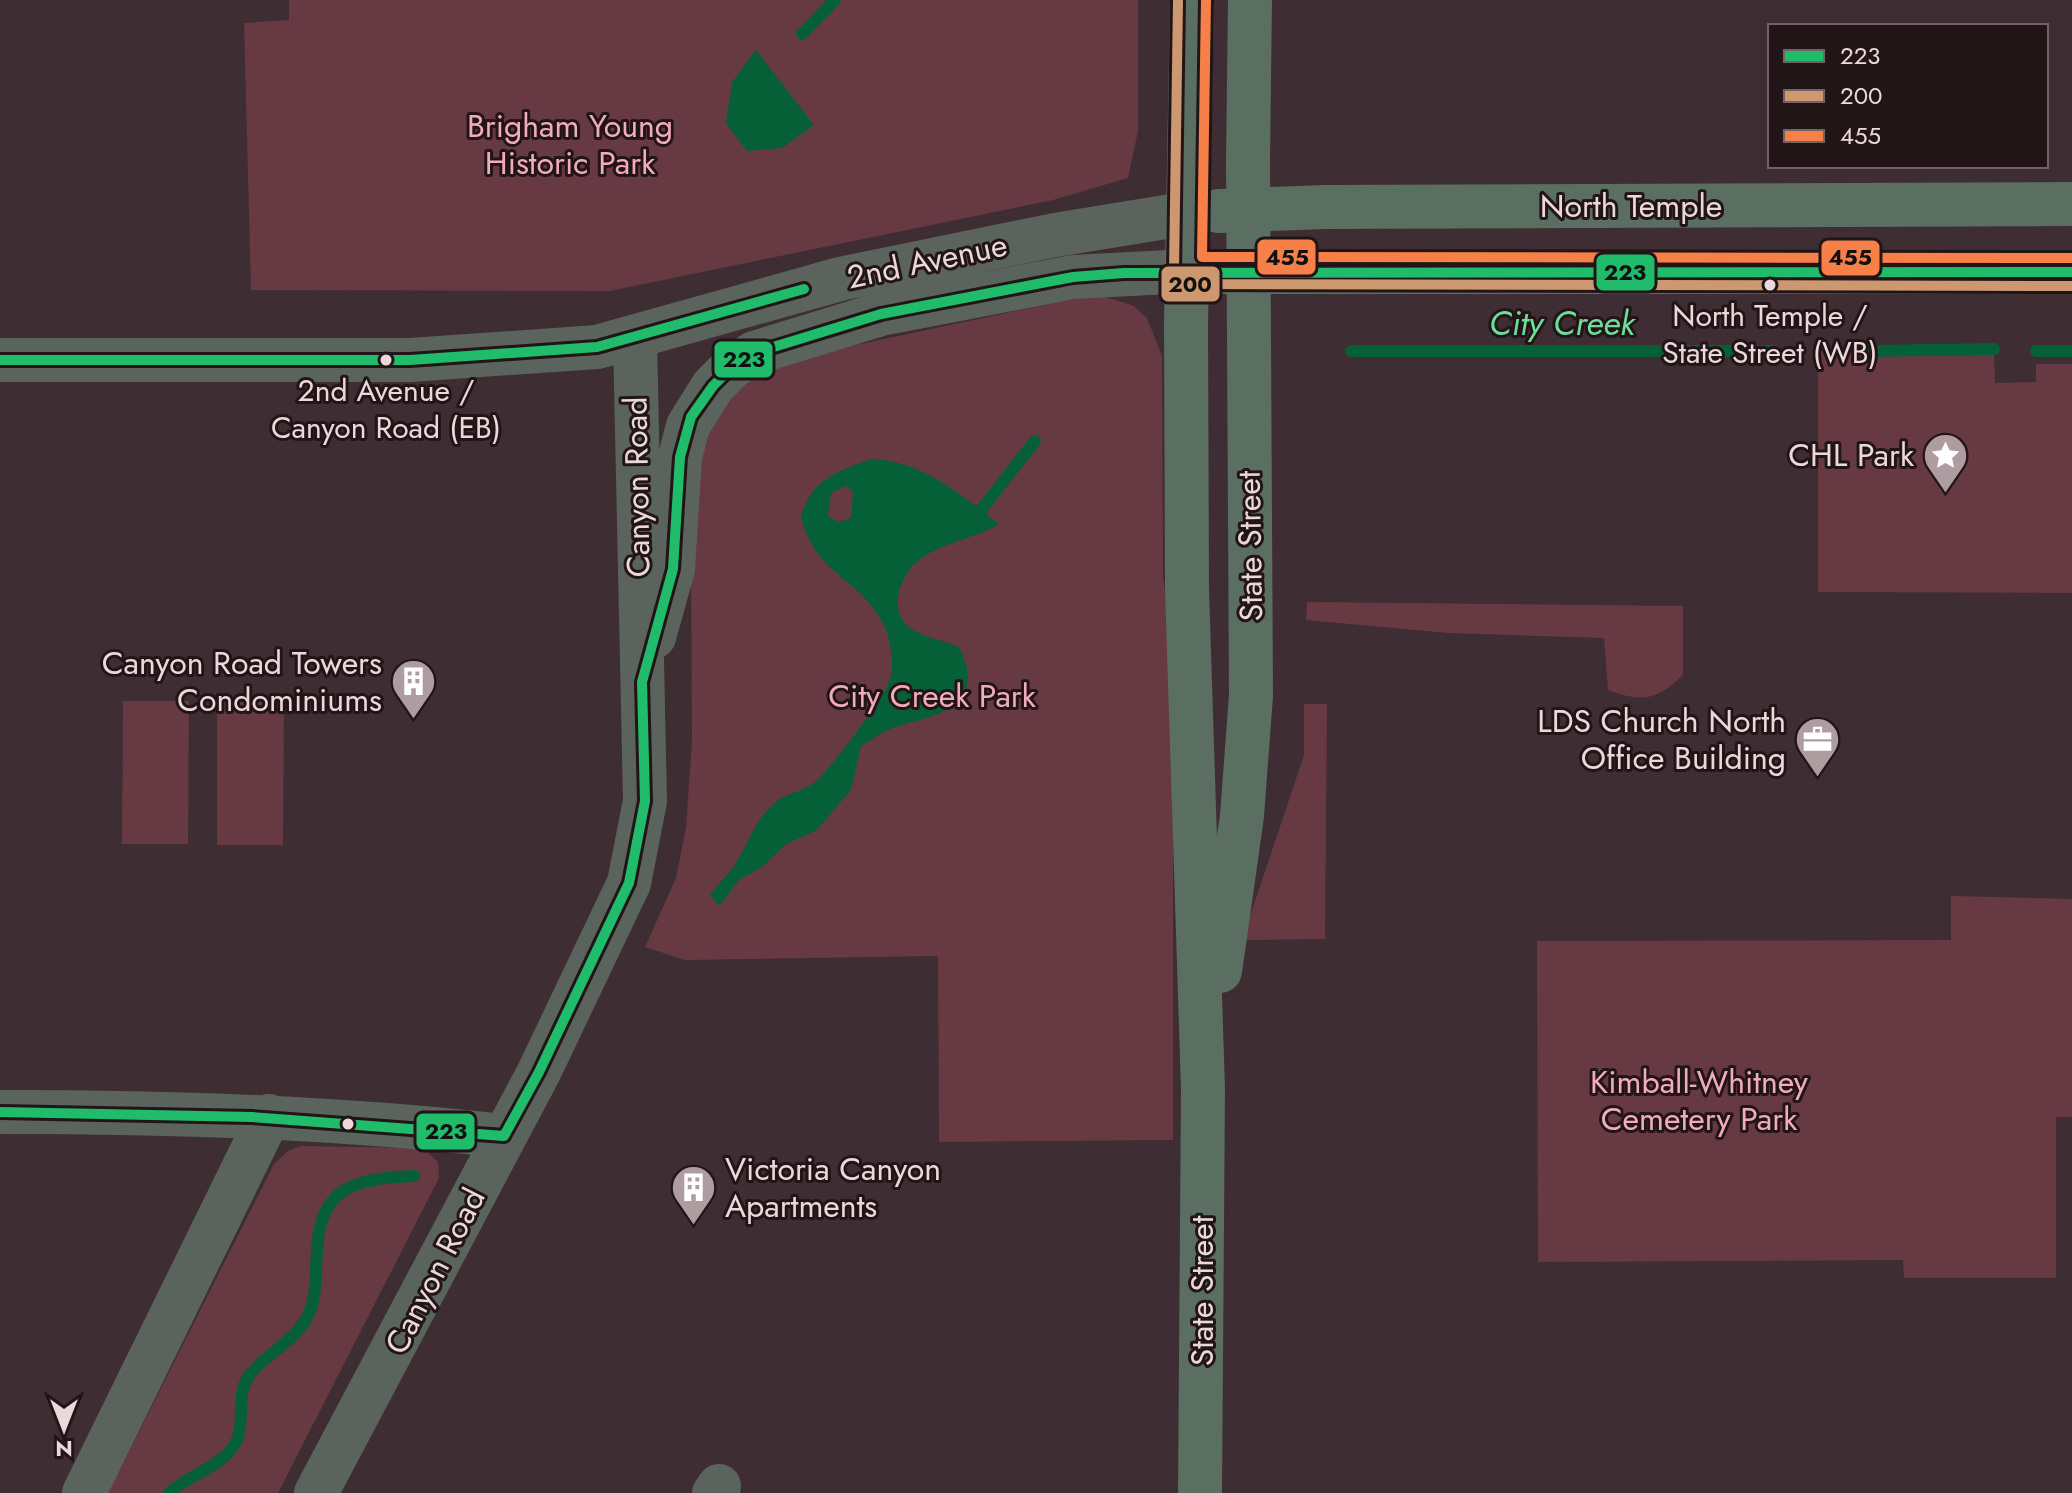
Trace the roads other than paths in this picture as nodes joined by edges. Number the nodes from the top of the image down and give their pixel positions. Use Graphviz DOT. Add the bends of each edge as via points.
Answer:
graph roads {
  1 [pos="1192,0"];
  2 [pos="1250,0"];
  3 [pos="2072,204"];
  4 [pos="1249,210"];
  5 [pos="1190,213"];
  6 [pos="1188,271"];
  7 [pos="2072,272"];
  8 [pos="1250,273"];
  9 [pos="635,339"];
  10 [pos="0,360"];
  11 [pos="713,386"];
  12 [pos="642,682"];
  13 [pos="1203,1089"];
  14 [pos="0,1112"];
  15 [pos="269,1116"];
  16 [pos="504,1136"];
  17 [pos="84,1493"];
  18 [pos="316,1493"];
  19 [pos="1200,1493"];
  1 -- 5 [label="main road, State Street"];
  2 -- 4 [label="main road, State Street"];
  3 -- 4 [label="main road, North Temple"];
  4 -- 5 [label="main road, North Temple"];
  4 -- 8 [label="main road, State Street"];
  5 -- 6 [label="main road, State Street"];
  5 -- 9 [label="street, 2nd Avenue" via="840,279"];
  6 -- 8 [label="main road, North Temple"];
  6 -- 11 [label="street, 2nd Avenue" via="1073,277 881,314 754,353"];
  6 -- 13 [label="main road, State Street" via="1187,589"];
  7 -- 8 [label="main road, North Temple"];
  8 -- 13 [label="main road, State Street" via="1249,756"];
  9 -- 10 [label="street, 2nd Avenue" via="597,347 410,360"];
  9 -- 12 [label="street, Canyon Road"];
  11 -- 12 [label="street, Canyon Road" via="691,417 680,457 673,569"];
  12 -- 16 [label="street, Canyon Road" via="645,801 629,883"];
  13 -- 19 [label="main road, State Street"];
  14 -- 15 [label="street"];
  15 -- 16 [label="street"];
  15 -- 17 [label="street"];
  16 -- 18 [label="street, Canyon Road"];
}
